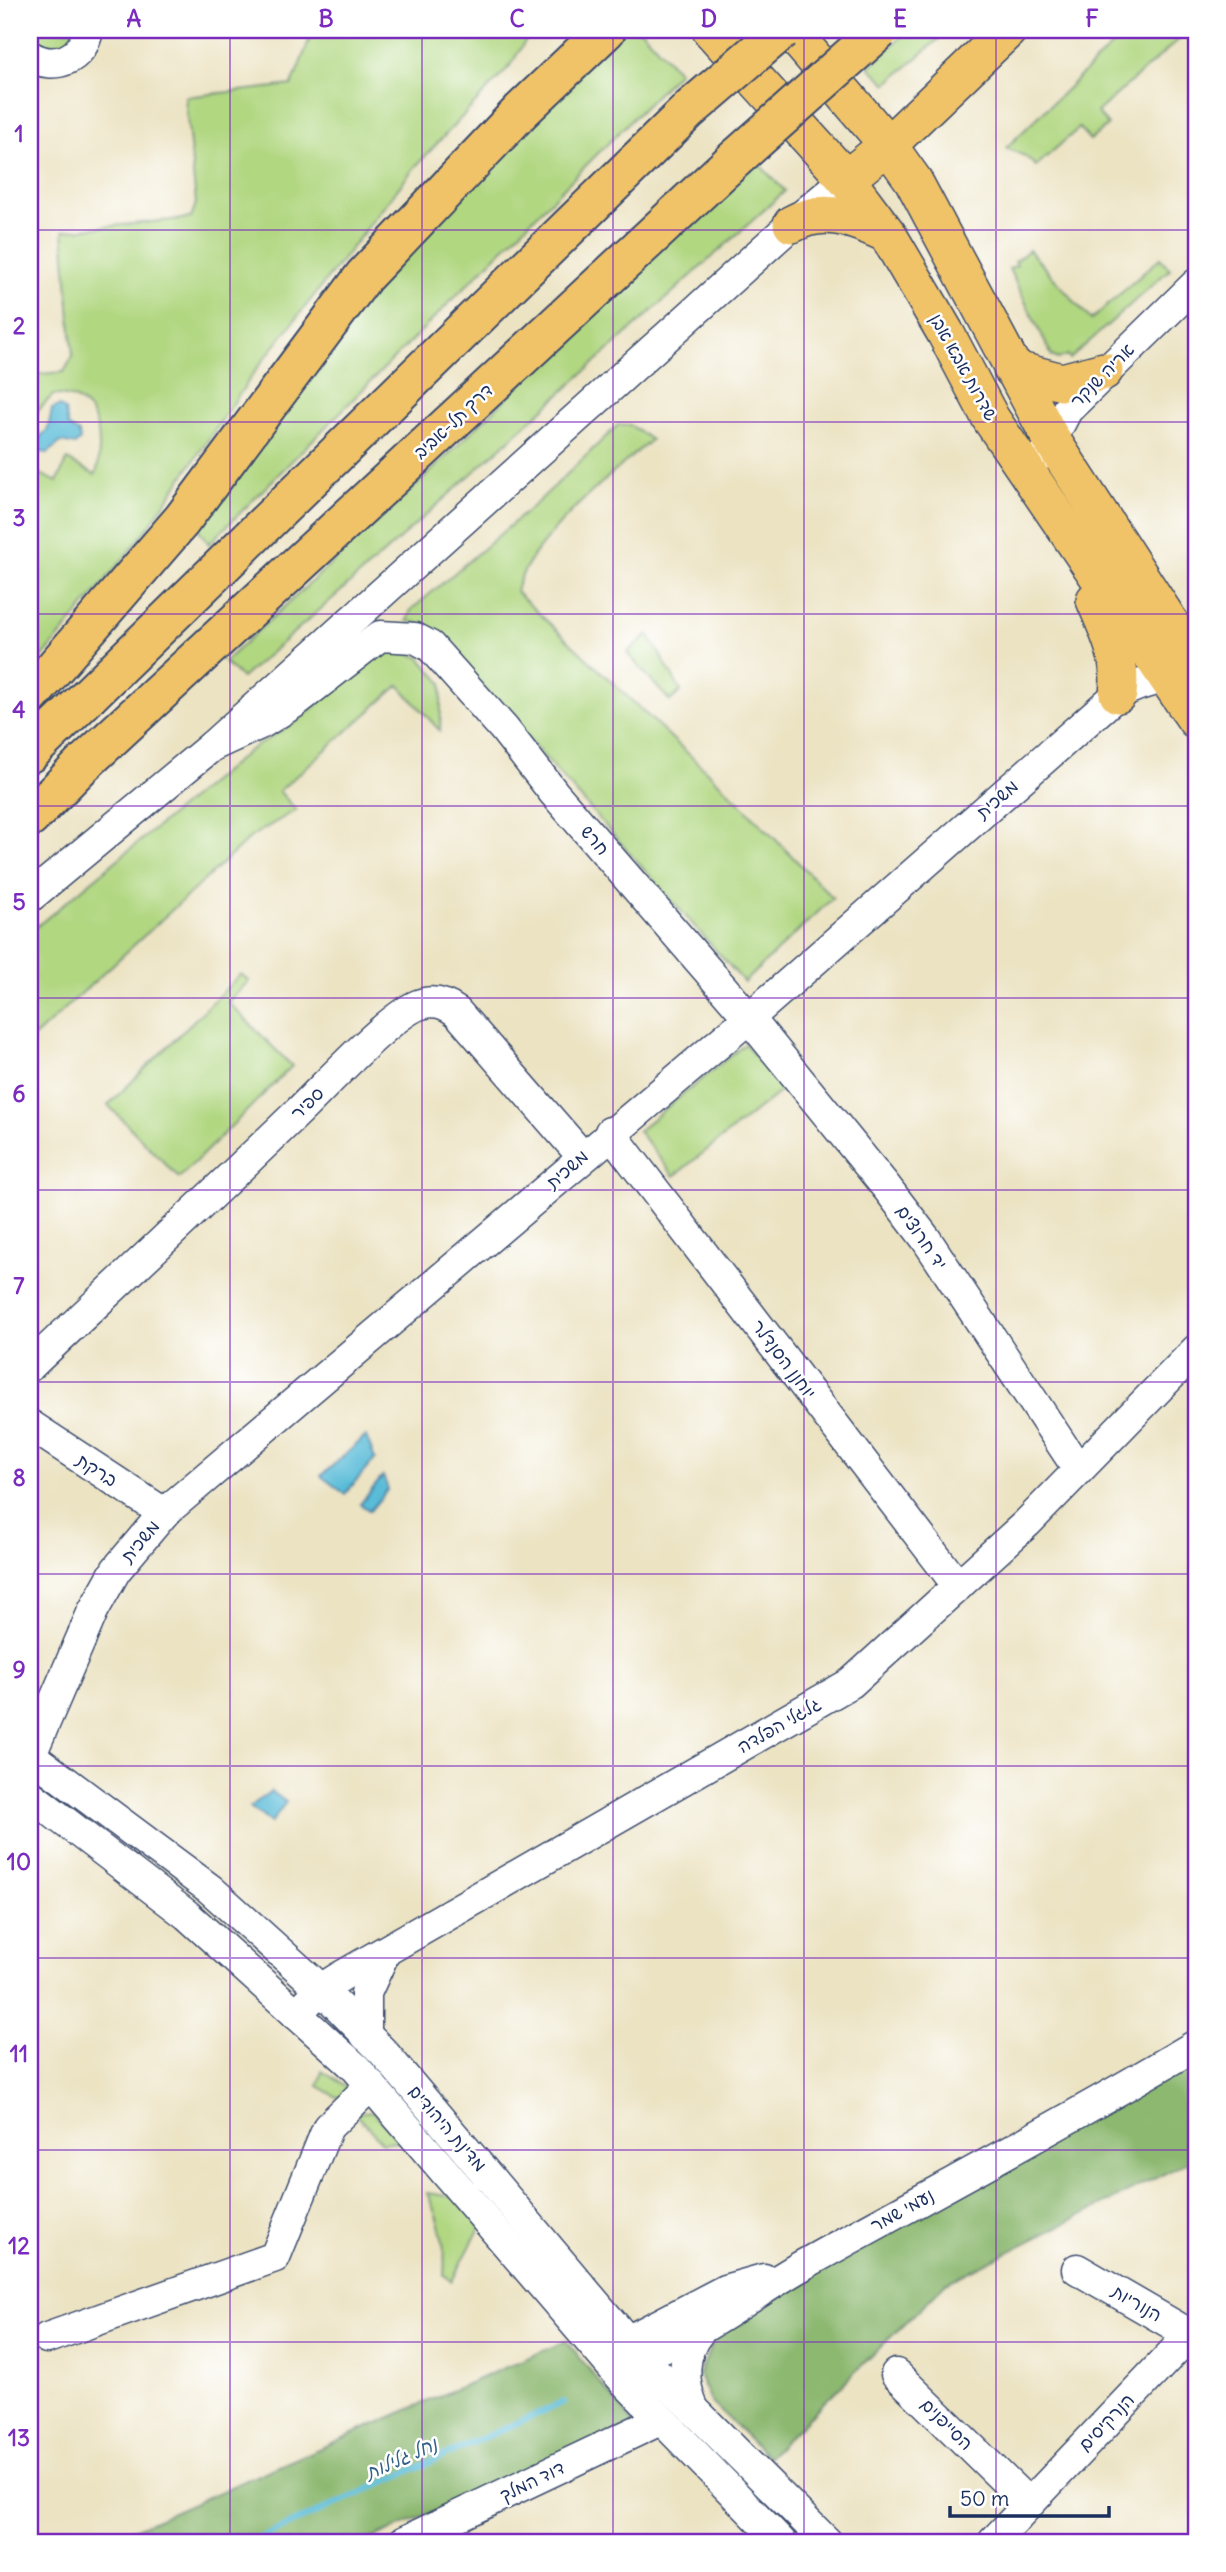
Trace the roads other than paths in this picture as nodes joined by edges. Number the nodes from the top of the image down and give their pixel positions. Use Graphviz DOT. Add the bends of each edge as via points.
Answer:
graph roads {
  1 [pos="88,30"];
  2 [pos="562,30"];
  3 [pos="606,30"];
  4 [pos="710,30"];
  5 [pos="782,30"];
  6 [pos="790,30"];
  7 [pos="880,30"];
  8 [pos="1008,30"];
  9 [pos="30,56"];
  10 [pos="61,62"];
  11 [pos="30,72"];
  12 [pos="936,99"];
  13 [pos="521,111"];
  14 [pos="888,145"];
  15 [pos="846,180"];
  16 [pos="922,196"];
  17 [pos="792,224"];
  18 [pos="888,235"];
  19 [pos="1196,284"];
  20 [pos="1012,369"];
  21 [pos="1104,371"];
  22 [pos="1051,439"];
  23 [pos="1037,484"];
  24 [pos="1067,534"];
  25 [pos="1186,674"];
  26 [pos="1118,694"];
  27 [pos="30,696"];
  28 [pos="1196,720"];
  29 [pos="212,746"];
  30 [pos="30,753"];
  31 [pos="30,818"];
  32 [pos="30,897"];
  33 [pos="748,1018"];
  34 [pos="610,1132"];
  35 [pos="582,1156"];
  36 [pos="1196,1350"];
  37 [pos="30,1366"];
  38 [pos="30,1425"];
  39 [pos="1078,1469"];
  40 [pos="164,1513"];
  41 [pos="958,1586"];
  42 [pos="30,1756"];
  43 [pos="30,1795"];
  44 [pos="385,1952"];
  45 [pos="320,1990"];
  46 [pos="296,2014"];
  47 [pos="1196,2032"];
  48 [pos="366,2036"];
  49 [pos="1196,2045"];
  50 [pos="371,2085"];
  51 [pos="1012,2148"];
  52 [pos="1077,2269"];
  53 [pos="792,2272"];
  54 [pos="607,2318"];
  55 [pos="661,2322"];
  56 [pos="701,2331"];
  57 [pos="47,2338"];
  58 [pos="1196,2340"];
  59 [pos="618,2353"];
  60 [pos="896,2374"];
  61 [pos="694,2410"];
  62 [pos="660,2420"];
  63 [pos="1028,2504"];
  64 [pos="403,2542"];
  65 [pos="781,2542"];
  66 [pos="827,2542"];
  67 [pos="993,2542"];
  1 -- 10 [label="street" via="80,50"];
  2 -- 13 [label="highway" via="550,64"];
  3 -- 13 [label="highway"];
  4 -- 15 [label="main road, שדרות אבא אבן"];
  5 -- 30 [label="highway, bridge" via="690,109"];
  6 -- 14 [label="main road, שדרות אבא אבן"];
  7 -- 31 [label="highway, דרך תל-אביב, bridge" via="80,766"];
  8 -- 12 [label="main road"];
  9 -- 10 [label="street" via="44,63"];
  10 -- 11 [label="street"];
  12 -- 14 [label="main road"];
  12 -- 16 [label="main road" via="920,145"];
  13 -- 27 [label="highway" via="364,275 182,520"];
  14 -- 15 [label="main road"];
  14 -- 16 [label="main road, שדרות אבא אבן"];
  15 -- 17 [label="street"];
  15 -- 18 [label="main road, שדרות אבא אבן"];
  16 -- 20 [label="main road, שדרות אבא אבן"];
  17 -- 18 [label="main road" via="825,214 849,218"];
  17 -- 29 [label="street"];
  18 -- 23 [label="main road, שדרות אבא אבן" via="991,419"];
  19 -- 21 [label="street, אריה שנקר"];
  20 -- 21 [label="main road" via="1062,382"];
  20 -- 22 [label="main road, שדרות אבא אבן"];
  21 -- 22 [label="street, אריה שנקר" via="1067,410"];
  22 -- 23 [label="street, אריה שנקר"];
  22 -- 25 [label="main road, שדרות אבא אבן"];
  23 -- 24 [label="main road, שדרות אבא אבן"];
  24 -- 25 [label="main road, שדרות אבא אבן"];
  24 -- 26 [label="main road" via="1115,648"];
  25 -- 26 [label="street, משכית" via="1142,682"];
  25 -- 28 [label="main road, שדרות אבא אבן"];
  26 -- 33 [label="street, משכית"];
  29 -- 32 [label="street"];
  29 -- 33 [label="street, חרש" via="294,703 380,636 415,638 430,646 505,729 554,793"];
  33 -- 34 [label="street, משכית"];
  33 -- 39 [label="street, יד חרוצים" via="926,1239"];
  34 -- 35 [label="street, משכית"];
  34 -- 41 [label="street, יוחנן הסנדלר"];
  35 -- 37 [label="street, ספיר" via="457,1012 447,1004 419,1005 407,1010 354,1057"];
  35 -- 40 [label="street, משכית"];
  36 -- 39 [label="street, גלגלי הפלדה"];
  38 -- 40 [label="street, ברקת"];
  39 -- 41 [label="street, גלגלי הפלדה"];
  40 -- 42 [label="street, משכית" via="116,1570 93,1611"];
  41 -- 44 [label="street, גלגלי הפלדה" via="851,1683"];
  42 -- 45 [label="street, מדינת היהודים" via="210,1889"];
  43 -- 46 [label="street, מדינת היהודים" via="187,1915"];
  44 -- 45 [label="street, גלגלי הפלדה"];
  44 -- 48 [label="street" via="366,1993"];
  45 -- 46 [label="street, גלגלי הפלדה"];
  45 -- 48 [label="street, מדינת היהודים"];
  46 -- 50 [label="street, מדינת היהודים"];
  47 -- 51 [label="street, נעמי שמר"];
  48 -- 54 [label="street, מדינת היהודים" via="516,2206"];
  49 -- 51 [label="street, נעמי שמר" via="1072,2119"];
  50 -- 57 [label="street" via="328,2127 275,2257"];
  50 -- 59 [label="street, מדינת היהודים"];
  51 -- 53 [label="street, נעמי שמר"];
  52 -- 58 [label="street, הנוריות"];
  53 -- 55 [label="street, נעמי שמר" via="725,2290"];
  53 -- 56 [label="street, נעמי שמר"];
  54 -- 55 [label="street" via="636,2324"];
  54 -- 59 [label="street, מדינת היהודים"];
  55 -- 59 [label="street, נעמי שמר"];
  56 -- 59 [label="street, נעמי שמר"];
  56 -- 61 [label="street" via="688,2350 685,2370"];
  58 -- 63 [label="street, הנרקיסים" via="1178,2347"];
  59 -- 61 [label="street, מדינת היהודים"];
  59 -- 62 [label="street, מדינת היהודים"];
  60 -- 63 [label="street, הסייפנים"];
  61 -- 66 [label="street, מדינת היהודים"];
  62 -- 64 [label="street, דוד המלך"];
  62 -- 65 [label="street, מדינת היהודים"];
  63 -- 67 [label="street, הנרקיסים"];
}
